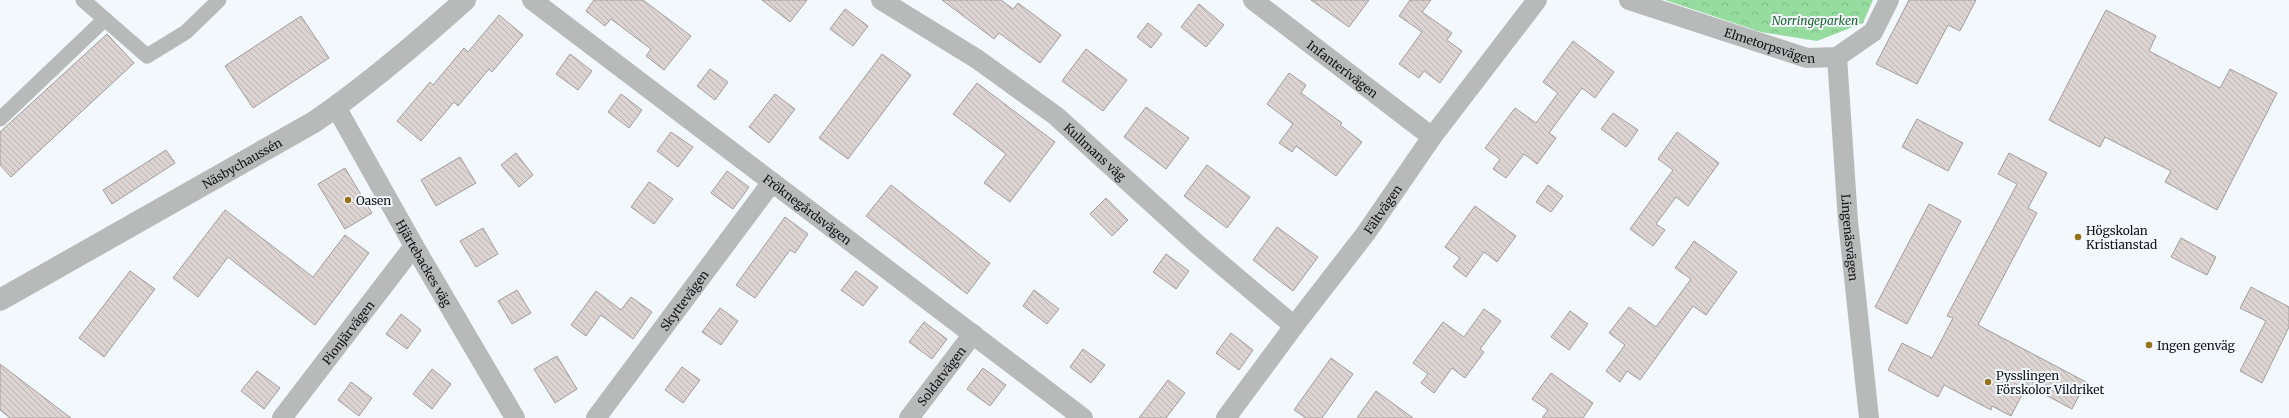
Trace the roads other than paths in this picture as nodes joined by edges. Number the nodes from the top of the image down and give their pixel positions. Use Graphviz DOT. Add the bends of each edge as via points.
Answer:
graph roads {
  1 [pos="83,0"];
  2 [pos="219,0"];
  3 [pos="465,0"];
  4 [pos="532,0"];
  5 [pos="881,0"];
  6 [pos="1253,0"];
  7 [pos="1537,0"];
  8 [pos="1629,0"];
  9 [pos="1889,0"];
  10 [pos="105,19"];
  11 [pos="1837,57"];
  12 [pos="336,107"];
  13 [pos="0,119"];
  14 [pos="1432,136"];
  15 [pos="772,182"];
  16 [pos="414,246"];
  17 [pos="0,300"];
  18 [pos="1294,326"];
  19 [pos="973,334"];
  20 [pos="282,418"];
  21 [pos="515,418"];
  22 [pos="596,418"];
  23 [pos="909,418"];
  24 [pos="1083,418"];
  25 [pos="1226,418"];
  26 [pos="1869,418"];
  1 -- 10 [label="street"];
  2 -- 10 [label="street" via="186,32 147,56"];
  3 -- 12 [label="street, Näsbychaussén" via="425,36"];
  4 -- 15 [label="street, Fröknegårdsvägen"];
  5 -- 18 [label="street, Kullmans väg" via="977,59 1056,116 1197,244"];
  6 -- 14 [label="street, Infanterivägen"];
  7 -- 14 [label="street, Fältvägen"];
  8 -- 11 [label="street, Elmetorpsvägen" via="1807,58"];
  9 -- 11 [label="street" via="1873,32"];
  10 -- 13 [label="street"];
  11 -- 26 [label="street, Lingenäsvägen" via="1848,221"];
  12 -- 16 [label="street, Hjärtebackes väg"];
  12 -- 17 [label="street, Näsbychaussén" via="314,122"];
  14 -- 18 [label="street, Fältvägen" via="1366,233"];
  15 -- 19 [label="street, Fröknegårdsvägen"];
  15 -- 22 [label="street, Skyttevägen"];
  16 -- 20 [label="street, Pionjärvägen"];
  16 -- 21 [label="street, Hjärtebackes väg"];
  18 -- 25 [label="street, Fältvägen"];
  19 -- 23 [label="street, Soldatvägen"];
  19 -- 24 [label="street, Fröknegårdsvägen"];
}
